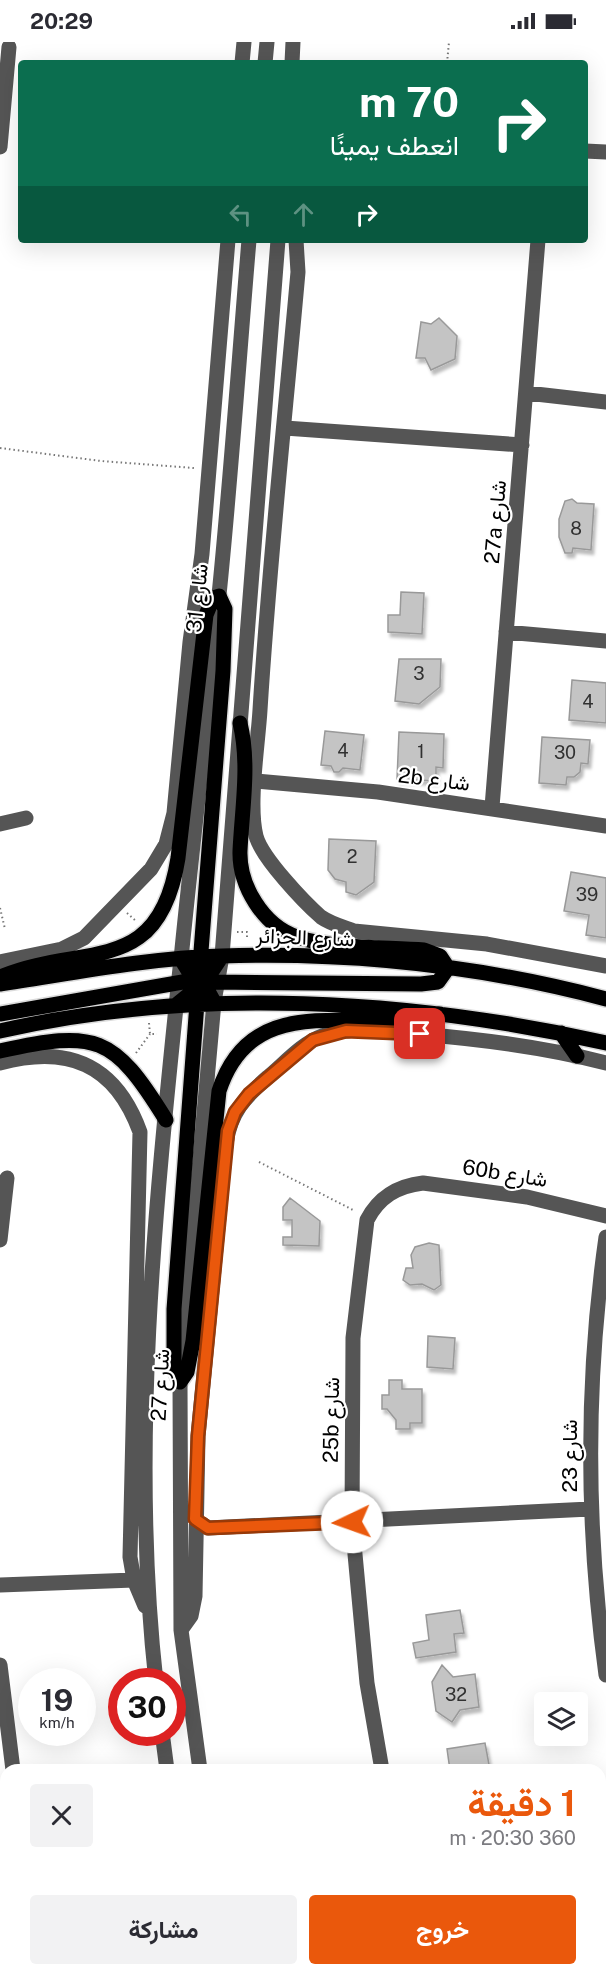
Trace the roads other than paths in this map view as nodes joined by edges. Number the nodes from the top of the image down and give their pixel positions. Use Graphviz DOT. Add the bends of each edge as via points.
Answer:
graph roads {
  1 [pos="244,42"];
  2 [pos="267,42"];
  3 [pos="295,43"];
  4 [pos="9,47"];
  5 [pos="242,60"];
  6 [pos="265,60"];
  7 [pos="292,60"];
  8 [pos="0,147"];
  9 [pos="588,151"];
  10 [pos="606,152"];
  11 [pos="228,243"];
  12 [pos="249,243"];
  13 [pos="278,243"];
  14 [pos="296,243"];
  15 [pos="538,243"];
  16 [pos="526,393"];
  17 [pos="606,402"];
  18 [pos="285,428"];
  19 [pos="522,445"];
  20 [pos="219,596"];
  21 [pos="266,611"];
  22 [pos="506,632"];
  23 [pos="248,634"];
  24 [pos="606,641"];
  25 [pos="240,723"];
  26 [pos="256,781"];
  27 [pos="492,807"];
  28 [pos="26,818"];
  29 [pos="0,824"];
  30 [pos="606,826"];
  31 [pos="222,956"];
  32 [pos="201,957"];
  33 [pos="181,959"];
  34 [pos="0,962"];
  35 [pos="606,966"];
  36 [pos="448,968"];
  37 [pos="0,977"];
  38 [pos="0,984"];
  39 [pos="178,984"];
  40 [pos="202,986"];
  41 [pos="606,999"];
  42 [pos="214,1002"];
  43 [pos="176,1005"];
  44 [pos="0,1014"];
  45 [pos="440,1014"];
  46 [pos="0,1031"];
  47 [pos="561,1033"];
  48 [pos="606,1043"];
  49 [pos="0,1051"];
  50 [pos="577,1056"];
  51 [pos="0,1063"];
  52 [pos="606,1064"];
  53 [pos="166,1120"];
  54 [pos="7,1178"];
  55 [pos="606,1216"];
  56 [pos="367,1220"];
  57 [pos="606,1237"];
  58 [pos="0,1240"];
  59 [pos="149,1336"];
  60 [pos="135,1358"];
  61 [pos="180,1382"];
  62 [pos="179,1473"];
  63 [pos="196,1492"];
  64 [pos="606,1496"];
  65 [pos="590,1502"];
  66 [pos="195,1519"];
  67 [pos="352,1522"];
  68 [pos="134,1580"];
  69 [pos="0,1585"];
  70 [pos="149,1618"];
  71 [pos="181,1630"];
  72 [pos="0,1665"];
  73 [pos="154,1668"];
  74 [pos="606,1675"];
  75 [pos="4,1733"];
  76 [pos="164,1746"];
  77 [pos="12,1764"];
  78 [pos="166,1764"];
  79 [pos="199,1764"];
  80 [pos="380,1764"];
  1 -- 5 [label="street"];
  2 -- 6 [label="street"];
  3 -- 7 [label="street"];
  4 -- 8 [label="street"];
  9 -- 10 [label="street"];
  11 -- 34 [label="street" via="210,469 170,832 160,857 90,933 73,945"];
  12 -- 20 [label="street, شارع 31"];
  13 -- 23 [label="street"];
  14 -- 18 [label="street" via="298,272"];
  15 -- 16 [label="street, 27a شارع"];
  16 -- 17 [label="street"];
  16 -- 19 [label="street, 27a شارع"];
  18 -- 19 [label="street"];
  18 -- 21 [label="street"];
  19 -- 22 [label="street, 27a شارع"];
  20 -- 32 [label="main road" via="225,609 223,671"];
  20 -- 33 [label="street, شارع 31"];
  20 -- 37 [label="main road" via="213,598 206,615 175,880 166,905 148,931 134,942 103,955"];
  21 -- 23 [label="street"];
  21 -- 26 [label="street"];
  22 -- 24 [label="street"];
  22 -- 27 [label="street, 27a شارع"];
  23 -- 25 [label="street"];
  25 -- 31 [label="street"];
  25 -- 36 [label="main road" via="245,752 241,871 255,902 267,917 294,936 312,942 424,950 440,956"];
  26 -- 27 [label="street, 2b شارع"];
  26 -- 35 [label="street" via="254,826 264,852 305,900 336,925 354,931 487,944"];
  27 -- 30 [label="street, 2b شارع"];
  28 -- 29 [label="street"];
  31 -- 32 [label="main road, شارع الجزائر"];
  31 -- 36 [label="main road, شارع الجزائر" via="363,960"];
  31 -- 40 [label="main road"];
  32 -- 33 [label="main road, شارع الجزائر"];
  32 -- 40 [label="main road"];
  33 -- 38 [label="main road, شارع الجزائر"];
  33 -- 39 [label="street, شارع 31"];
  33 -- 40 [label="main road"];
  36 -- 40 [label="main road" via="438,982 422,984"];
  36 -- 41 [label="main road, شارع الجزائر"];
  39 -- 40 [label="main road"];
  39 -- 43 [label="street, شارع 27"];
  39 -- 44 [label="main road"];
  40 -- 42 [label="main road"];
  40 -- 43 [label="main road"];
  40 -- 61 [label="main road" via="174,1309 174,1368"];
  42 -- 45 [label="main road"];
  42 -- 61 [label="street, شارع 27"];
  43 -- 46 [label="main road"];
  43 -- 53 [label="street, شارع 27"];
  45 -- 47 [label="main road"];
  45 -- 61 [label="main road" via="405,1020 285,1023 258,1035 233,1059 219,1091 194,1341 187,1372"];
  47 -- 48 [label="main road"];
  47 -- 50 [label="main road"];
  49 -- 53 [label="main road" via="67,1038 87,1040 128,1064"];
  50 -- 52 [label="street"];
  50 -- 63 [label="street" via="484,1039 346,1031 306,1045 242,1102 231,1121 226,1144"];
  51 -- 60 [label="street" via="43,1055 80,1061 115,1087 135,1117 141,1147"];
  53 -- 59 [label="street, شارع 27"];
  54 -- 58 [label="street"];
  55 -- 56 [label="street, 60b شارع" via="527,1197 416,1184 396,1189 374,1206"];
  56 -- 67 [label="street, 25b شارع" via="353,1338"];
  57 -- 65 [label="street, شارع 23" via="591,1384"];
  59 -- 60 [label="street"];
  59 -- 70 [label="street, شارع 27"];
  60 -- 68 [label="street" via="130,1535"];
  61 -- 62 [label="street, شارع 27"];
  62 -- 63 [label="street"];
  62 -- 71 [label="street, شارع 27"];
  63 -- 66 [label="street"];
  64 -- 65 [label="street"];
  65 -- 67 [label="street"];
  65 -- 74 [label="street, شارع 23"];
  66 -- 67 [label="street" via="208,1528"];
  66 -- 71 [label="street" via="194,1605"];
  67 -- 80 [label="street, 25b شارع"];
  68 -- 69 [label="street"];
  68 -- 70 [label="street"];
  70 -- 73 [label="street, شارع 27"];
  71 -- 79 [label="street, شارع 27"];
  72 -- 75 [label="street"];
  75 -- 77 [label="street"];
  76 -- 78 [label="street"];
}
